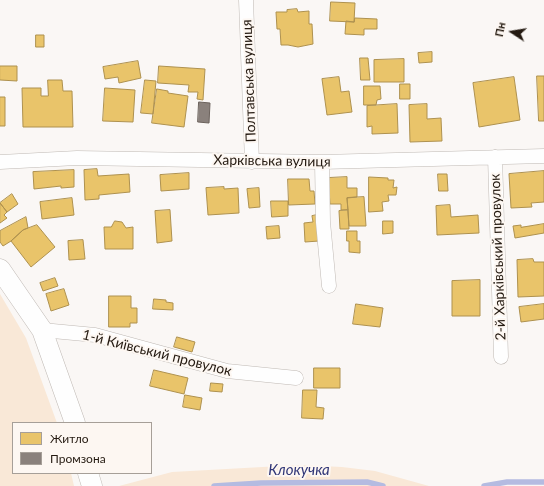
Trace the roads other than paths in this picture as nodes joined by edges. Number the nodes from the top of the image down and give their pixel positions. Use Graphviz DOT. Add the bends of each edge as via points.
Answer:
graph roads {
  1 [pos="246,0"];
  2 [pos="544,156"];
  3 [pos="495,157"];
  4 [pos="0,162"];
  5 [pos="252,162"];
  6 [pos="322,162"];
  7 [pos="0,269"];
  8 [pos="329,286"];
  9 [pos="42,330"];
  10 [pos="500,357"];
  11 [pos="296,378"];
  12 [pos="75,422"];
  1 -- 5 [label="street, Полтавська вулиця"];
  2 -- 3 [label="street, Харківська вулиця"];
  3 -- 6 [label="street, Харківська вулиця"];
  3 -- 10 [label="street, 2-й Харківський провулок"];
  4 -- 5 [label="street, Харківська вулиця" via="77,158"];
  5 -- 6 [label="street, Харківська вулиця"];
  6 -- 8 [label="street" via="323,222"];
  7 -- 9 [label="street"];
  9 -- 11 [label="street, 1-й Київський провулок" via="94,335 227,372"];
  9 -- 12 [label="street"];
}
